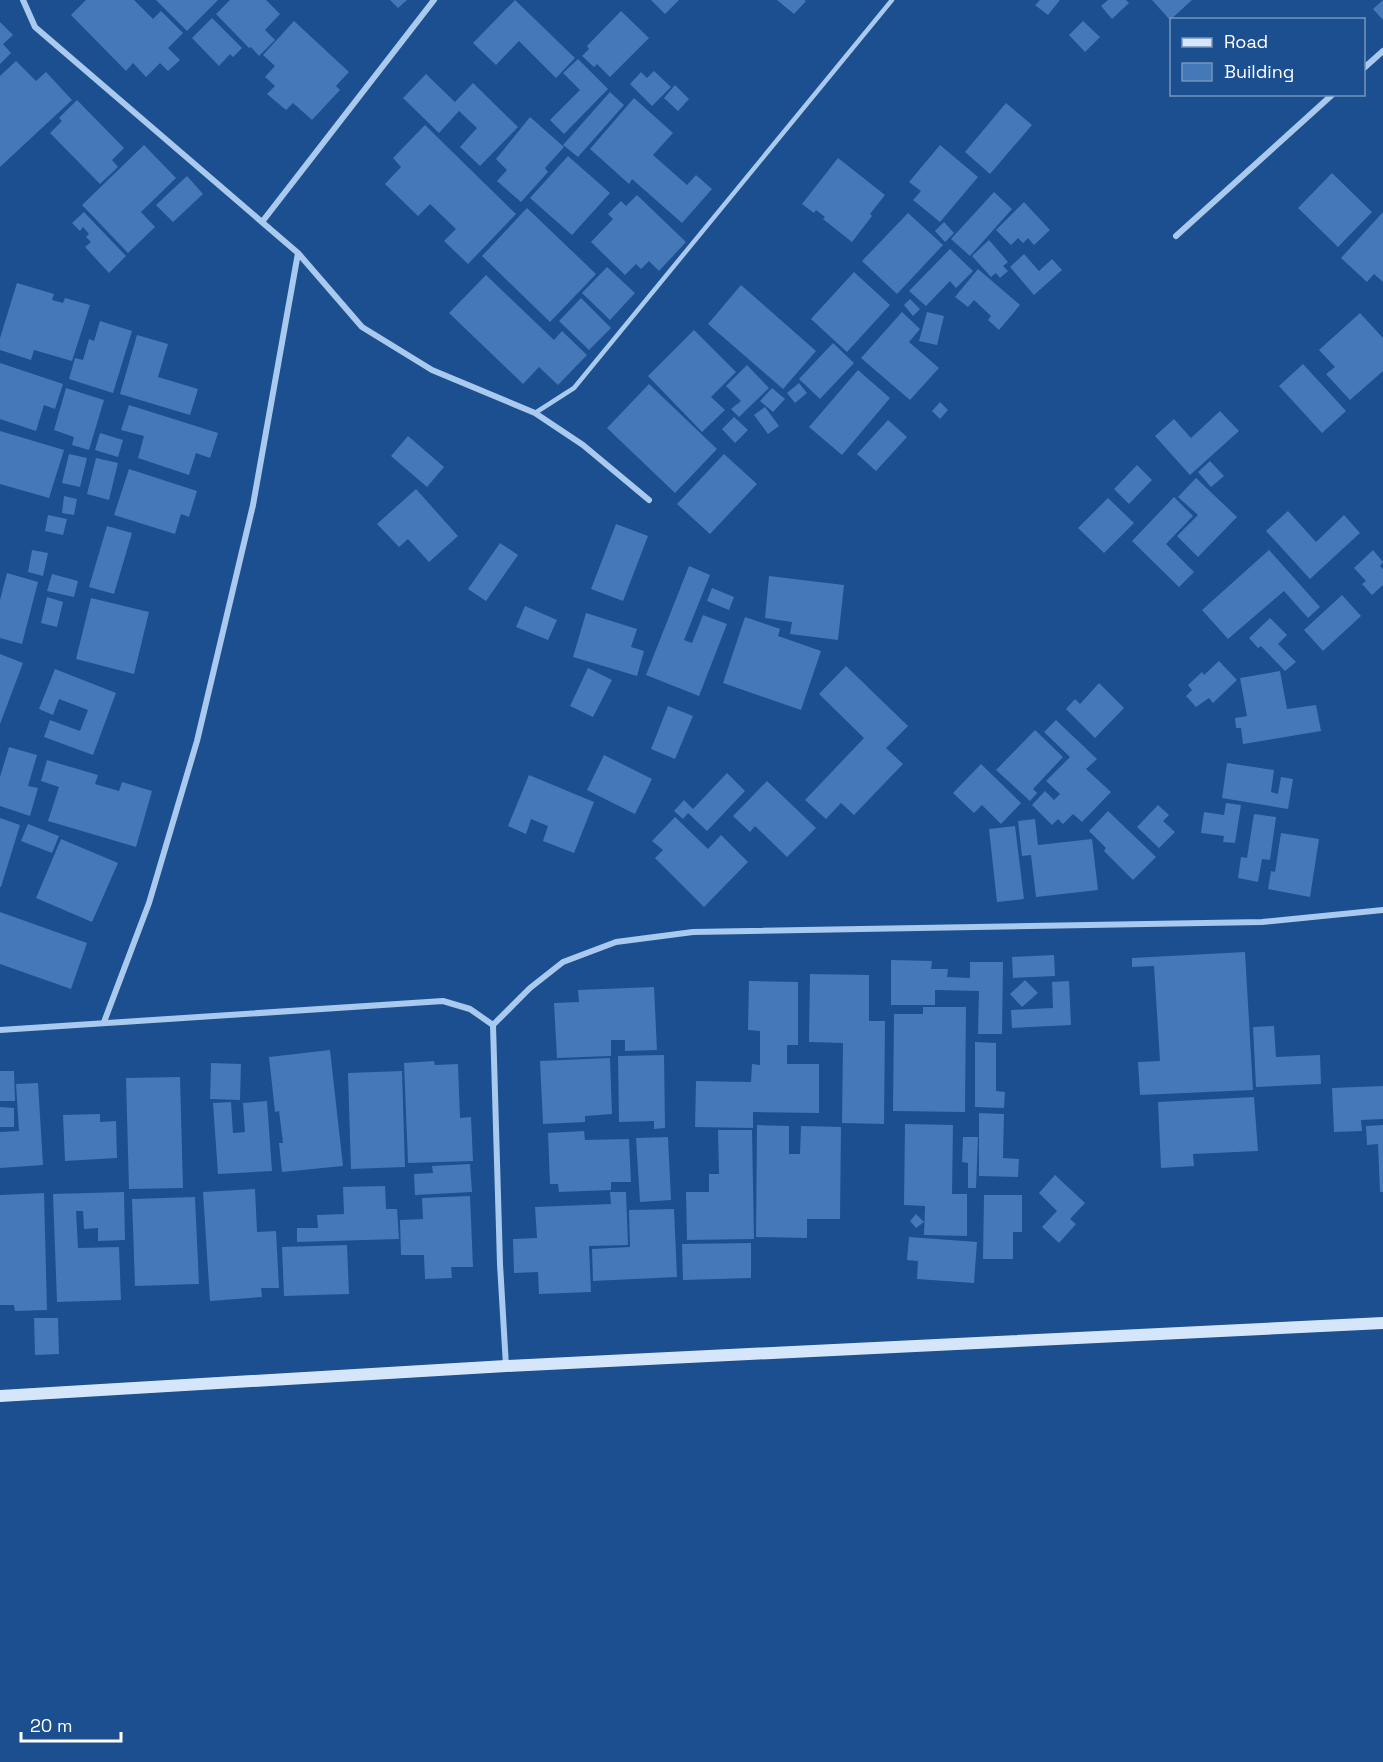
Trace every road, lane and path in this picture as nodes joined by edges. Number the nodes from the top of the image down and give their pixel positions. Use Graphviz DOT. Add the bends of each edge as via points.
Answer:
graph roads {
  1 [pos="22,0"];
  2 [pos="434,0"];
  3 [pos="892,0"];
  4 [pos="1383,51"];
  5 [pos="1365,67"];
  6 [pos="1331,96"];
  7 [pos="262,222"];
  8 [pos="1176,236"];
  9 [pos="298,253"];
  10 [pos="536,413"];
  11 [pos="650,500"];
  12 [pos="1383,910"];
  13 [pos="104,1022"];
  14 [pos="494,1025"];
  15 [pos="0,1030"];
  16 [pos="1383,1323"];
  17 [pos="506,1366"];
  18 [pos="0,1396"];
  1 -- 7 [label="street" via="35,27"];
  2 -- 7 [label="street"];
  3 -- 10 [label="lane" via="574,388"];
  4 -- 5 [label="street"];
  6 -- 8 [label="street"];
  7 -- 9 [label="street"];
  9 -- 10 [label="street" via="362,327 432,370"];
  9 -- 13 [label="street" via="253,505 196,741 149,903"];
  10 -- 11 [label="street" via="583,445"];
  12 -- 14 [label="street" via="1262,922 693,932 616,942 563,962 530,988"];
  13 -- 14 [label="street" via="443,1001 470,1009"];
  13 -- 15 [label="street"];
  14 -- 17 [label="street"];
  16 -- 17 [label="main road"];
  17 -- 18 [label="main road"];
}
